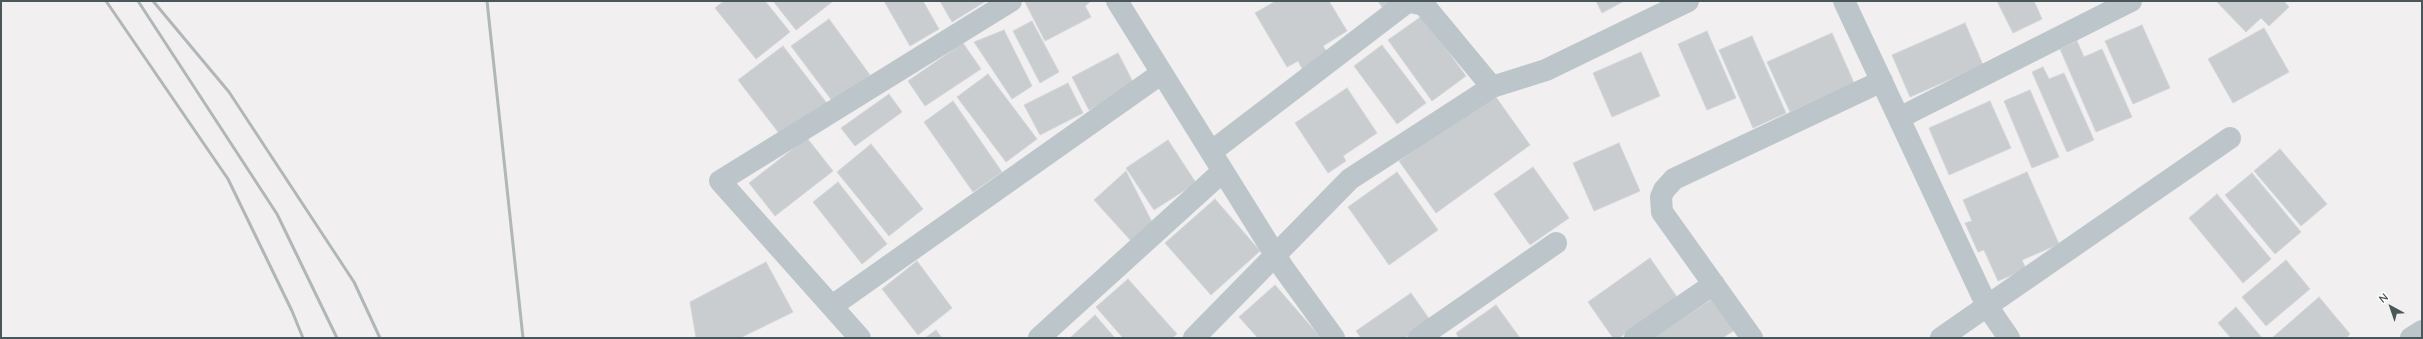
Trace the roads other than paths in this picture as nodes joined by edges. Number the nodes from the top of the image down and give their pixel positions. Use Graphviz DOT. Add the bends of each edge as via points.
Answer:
graph roads {
  1 [pos="1011,1"];
  2 [pos="1117,1"];
  3 [pos="1688,1"];
  4 [pos="1844,1"];
  5 [pos="2131,1"];
  6 [pos="1162,72"];
  7 [pos="1882,80"];
  8 [pos="1492,87"];
  9 [pos="1899,118"];
  10 [pos="2230,138"];
  11 [pos="1211,152"];
  12 [pos="1223,171"];
  13 [pos="1556,243"];
  14 [pos="1276,256"];
  15 [pos="1714,284"];
  16 [pos="832,306"];
  17 [pos="1987,306"];
  18 [pos="2422,331"];
  19 [pos="860,338"];
  20 [pos="1039,338"];
  21 [pos="1194,338"];
  22 [pos="1334,338"];
  23 [pos="1419,338"];
  24 [pos="1635,338"];
  25 [pos="1752,338"];
  26 [pos="1941,338"];
  27 [pos="2010,338"];
  28 [pos="2411,338"];
  1 -- 16 [label="street" via="720,181"];
  2 -- 6 [label="street"];
  3 -- 8 [label="street" via="1546,70"];
  4 -- 7 [label="street"];
  5 -- 9 [label="street"];
  6 -- 11 [label="street"];
  6 -- 16 [label="street"];
  7 -- 9 [label="street"];
  7 -- 15 [label="street" via="1674,179 1664,190 1661,197 1662,212"];
  8 -- 11 [label="street" via="1424,5 1406,3"];
  8 -- 14 [label="street" via="1350,179"];
  9 -- 17 [label="street"];
  10 -- 17 [label="street"];
  11 -- 12 [label="street"];
  12 -- 14 [label="street"];
  12 -- 20 [label="street"];
  13 -- 23 [label="street"];
  14 -- 21 [label="street"];
  14 -- 22 [label="street"];
  15 -- 24 [label="street"];
  15 -- 25 [label="street"];
  16 -- 19 [label="street"];
  17 -- 26 [label="street"];
  17 -- 27 [label="street"];
  18 -- 28 [label="street"];
}
